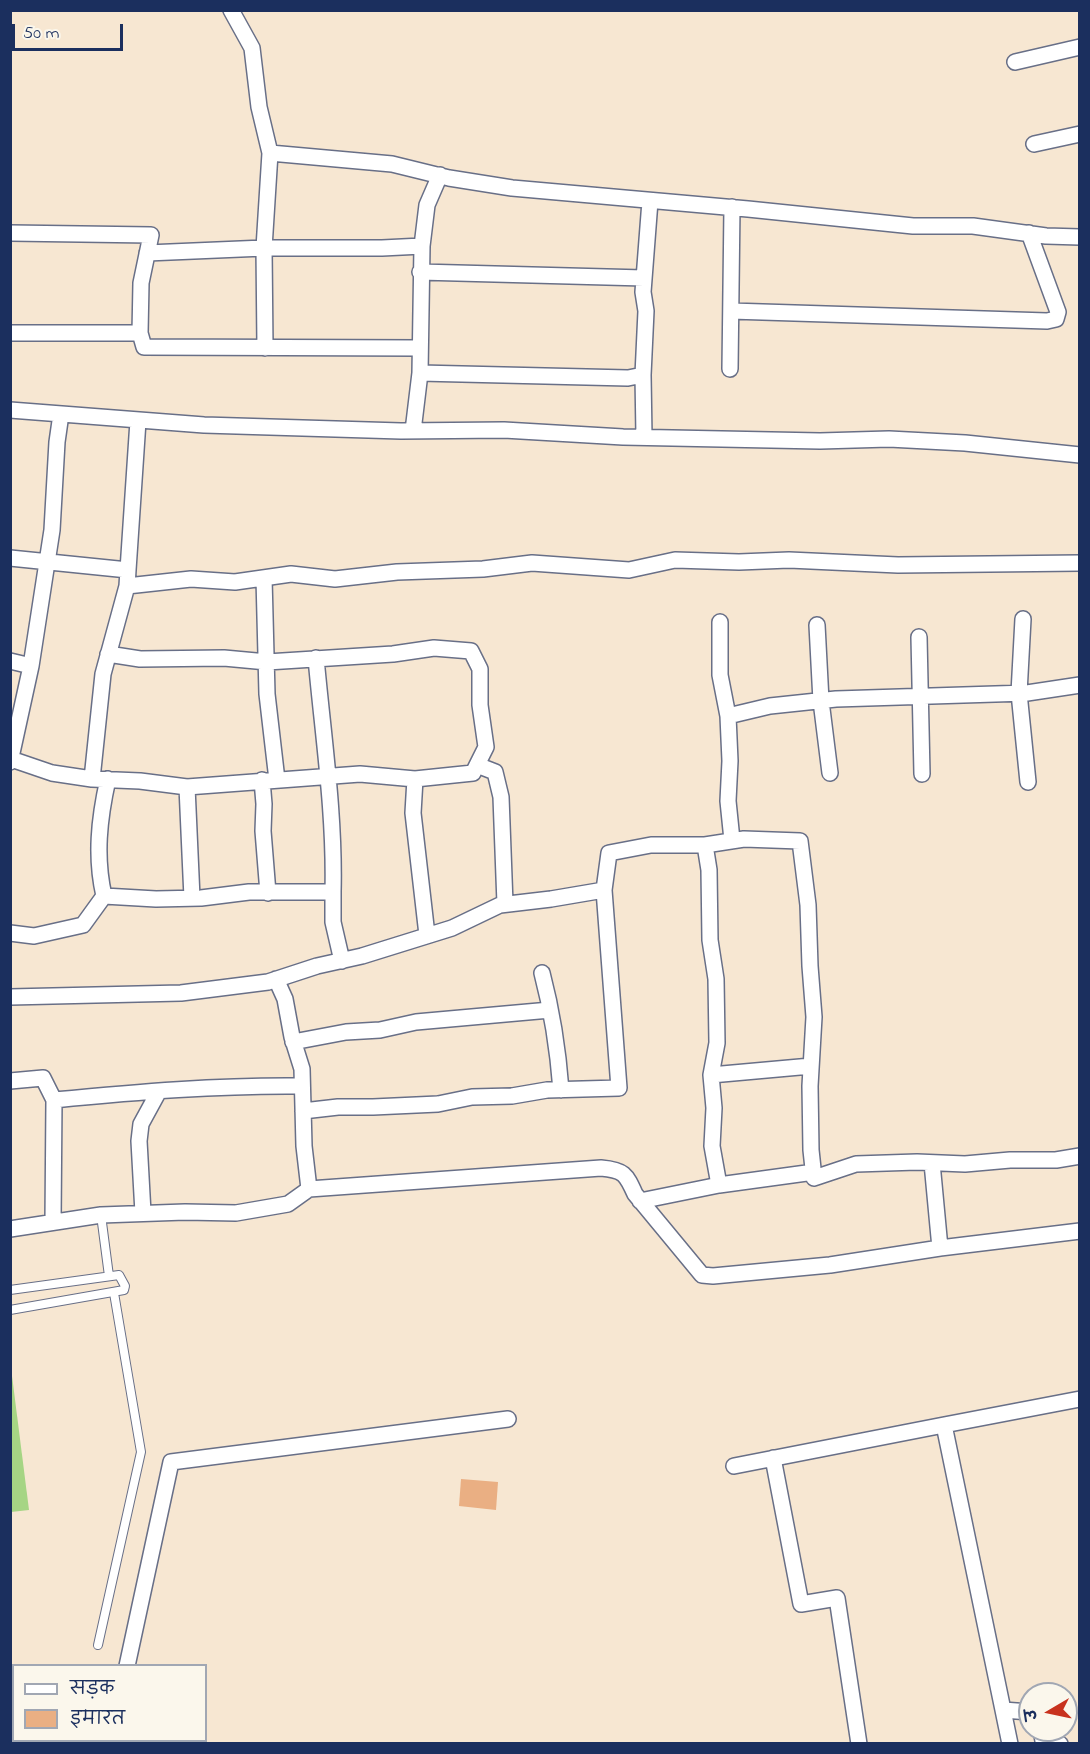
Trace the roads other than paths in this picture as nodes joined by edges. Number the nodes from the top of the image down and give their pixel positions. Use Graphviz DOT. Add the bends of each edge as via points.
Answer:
graph roads {
  1 [pos="231,10"];
  2 [pos="1080,47"];
  3 [pos="1015,62"];
  4 [pos="1080,134"];
  5 [pos="1034,144"];
  6 [pos="270,153"];
  7 [pos="440,176"];
  8 [pos="650,201"];
  9 [pos="732,207"];
  10 [pos="10,233"];
  11 [pos="1029,233"];
  12 [pos="1080,237"];
  13 [pos="422,246"];
  14 [pos="264,248"];
  15 [pos="147,253"];
  16 [pos="420,272"];
  17 [pos="644,278"];
  18 [pos="730,311"];
  19 [pos="10,333"];
  20 [pos="141,333"];
  21 [pos="265,348"];
  22 [pos="420,348"];
  23 [pos="730,369"];
  24 [pos="420,373"];
  25 [pos="643,375"];
  26 [pos="10,410"];
  27 [pos="61,414"];
  28 [pos="138,421"];
  29 [pos="413,431"];
  30 [pos="644,437"];
  31 [pos="1080,455"];
  32 [pos="10,558"];
  33 [pos="47,562"];
  34 [pos="1080,563"];
  35 [pos="128,578"];
  36 [pos="264,578"];
  37 [pos="1023,619"];
  38 [pos="720,622"];
  39 [pos="817,625"];
  40 [pos="919,638"];
  41 [pos="108,654"];
  42 [pos="316,658"];
  43 [pos="10,662"];
  44 [pos="267,662"];
  45 [pos="31,666"];
  46 [pos="1080,685"];
  47 [pos="1019,693"];
  48 [pos="920,695"];
  49 [pos="821,700"];
  50 [pos="728,716"];
  51 [pos="11,761"];
  52 [pos="477,765"];
  53 [pos="830,773"];
  54 [pos="922,774"];
  55 [pos="327,777"];
  56 [pos="92,779"];
  57 [pos="108,779"];
  58 [pos="415,779"];
  59 [pos="270,780"];
  60 [pos="1028,782"];
  61 [pos="187,787"];
  62 [pos="732,840"];
  63 [pos="705,845"];
  64 [pos="604,890"];
  65 [pos="268,892"];
  66 [pos="333,892"];
  67 [pos="104,896"];
  68 [pos="192,898"];
  69 [pos="505,904"];
  70 [pos="10,933"];
  71 [pos="427,935"];
  72 [pos="342,961"];
  73 [pos="542,973"];
  74 [pos="276,979"];
  75 [pos="10,997"];
  76 [pos="550,1010"];
  77 [pos="293,1041"];
  78 [pos="812,1066"];
  79 [pos="711,1075"];
  80 [pos="10,1081"];
  81 [pos="302,1086"];
  82 [pos="561,1090"];
  83 [pos="159,1091"];
  84 [pos="54,1100"];
  85 [pos="303,1111"];
  86 [pos="1080,1156"];
  87 [pos="932,1163"];
  88 [pos="814,1172"];
  89 [pos="719,1185"];
  90 [pos="309,1189"];
  91 [pos="640,1201"];
  92 [pos="143,1213"];
  93 [pos="101,1215"];
  94 [pos="53,1222"];
  95 [pos="10,1229"];
  96 [pos="1080,1231"];
  97 [pos="940,1248"];
  98 [pos="109,1276"];
  99 [pos="10,1290"];
  100 [pos="114,1293"];
  101 [pos="10,1310"];
  102 [pos="1080,1400"];
  103 [pos="508,1419"];
  104 [pos="944,1425"];
  105 [pos="773,1458"];
  106 [pos="734,1466"];
  107 [pos="98,1645"];
  108 [pos="127,1664"];
  109 [pos="1003,1710"];
  110 [pos="1018,1711"];
  111 [pos="859,1743"];
  112 [pos="1010,1743"];
  1 -- 6 [label="street" via="252,48 259,107"];
  2 -- 3 [label="street"];
  4 -- 5 [label="street"];
  6 -- 7 [label="street" via="392,164"];
  6 -- 14 [label="street"];
  7 -- 8 [label="street" via="512,188"];
  7 -- 13 [label="street" via="427,205"];
  8 -- 9 [label="street"];
  8 -- 17 [label="street"];
  9 -- 11 [label="street" via="913,226 974,226"];
  9 -- 18 [label="street"];
  10 -- 15 [label="street" via="151,235"];
  11 -- 12 [label="street"];
  11 -- 18 [label="street" via="1058,312 1056,319"];
  13 -- 14 [label="street"];
  13 -- 16 [label="street"];
  14 -- 15 [label="street"];
  14 -- 21 [label="street"];
  15 -- 20 [label="street" via="141,284"];
  16 -- 17 [label="street"];
  16 -- 22 [label="street"];
  17 -- 25 [label="street"];
  18 -- 23 [label="street"];
  19 -- 20 [label="street"];
  20 -- 21 [label="street" via="144,347"];
  21 -- 22 [label="street"];
  22 -- 24 [label="street"];
  24 -- 25 [label="street" via="628,378"];
  24 -- 29 [label="street"];
  25 -- 30 [label="street"];
  26 -- 27 [label="street"];
  27 -- 28 [label="street"];
  27 -- 33 [label="street"];
  28 -- 29 [label="street"];
  28 -- 35 [label="street"];
  29 -- 30 [label="street" via="504,430"];
  30 -- 31 [label="street" via="889,440"];
  32 -- 33 [label="street"];
  33 -- 35 [label="street"];
  33 -- 45 [label="street"];
  34 -- 36 [label="street" via="898,565 675,560 629,570 532,564 335,579 291,574"];
  35 -- 36 [label="street" via="235,582"];
  35 -- 41 [label="street"];
  36 -- 44 [label="street"];
  37 -- 47 [label="street"];
  38 -- 50 [label="street" via="720,675"];
  39 -- 49 [label="street"];
  40 -- 48 [label="street"];
  41 -- 44 [label="street"];
  41 -- 56 [label="street"];
  42 -- 44 [label="street"];
  42 -- 52 [label="street" via="434,648 471,651 480,669 486,747"];
  42 -- 55 [label="street"];
  43 -- 45 [label="street"];
  44 -- 59 [label="street"];
  45 -- 51 [label="street"];
  46 -- 47 [label="street"];
  47 -- 48 [label="street"];
  47 -- 60 [label="street"];
  48 -- 49 [label="street"];
  48 -- 54 [label="street"];
  49 -- 50 [label="street"];
  49 -- 53 [label="street"];
  50 -- 62 [label="street"];
  51 -- 56 [label="street"];
  52 -- 58 [label="street" via="472,772"];
  52 -- 69 [label="street" via="495,772 501,797"];
  55 -- 58 [label="street" via="360,774"];
  55 -- 59 [label="street"];
  55 -- 66 [label="street" via="334,848"];
  56 -- 57 [label="street"];
  57 -- 61 [label="street"];
  57 -- 67 [label="street" via="100,816 99,876"];
  58 -- 71 [label="street" via="413,813"];
  59 -- 61 [label="street"];
  59 -- 65 [label="street" via="263,831"];
  61 -- 68 [label="street"];
  62 -- 63 [label="street"];
  62 -- 78 [label="street" via="800,842 808,905 814,1017"];
  63 -- 64 [label="street" via="651,844 609,853"];
  63 -- 79 [label="street" via="716,980 717,1043"];
  64 -- 69 [label="street"];
  64 -- 82 [label="street" via="619,1088"];
  65 -- 66 [label="street"];
  65 -- 68 [label="street"];
  66 -- 72 [label="street" via="333,922"];
  67 -- 68 [label="street"];
  67 -- 70 [label="street" via="83,925 34,936"];
  69 -- 71 [label="street"];
  71 -- 72 [label="street"];
  72 -- 74 [label="street"];
  73 -- 76 [label="street"];
  74 -- 75 [label="street" via="181,993"];
  74 -- 77 [label="street" via="285,999"];
  76 -- 77 [label="street" via="416,1022"];
  76 -- 82 [label="street"];
  77 -- 81 [label="street" via="302,1069"];
  78 -- 79 [label="street"];
  78 -- 88 [label="street"];
  79 -- 89 [label="street" via="711,1146"];
  80 -- 84 [label="street" via="44,1078"];
  81 -- 83 [label="street"];
  81 -- 85 [label="street"];
  82 -- 85 [label="street" via="472,1097 438,1104"];
  83 -- 84 [label="street"];
  83 -- 92 [label="street" via="141,1124"];
  84 -- 94 [label="street"];
  85 -- 90 [label="street"];
  86 -- 87 [label="street"];
  87 -- 88 [label="street" via="856,1164 814,1178"];
  87 -- 97 [label="street"];
  88 -- 89 [label="street"];
  89 -- 91 [label="street"];
  90 -- 91 [label="street" via="601,1168 617,1169 628,1179"];
  90 -- 92 [label="street" via="288,1204 236,1213"];
  91 -- 97 [label="street" via="702,1275 830,1265"];
  92 -- 93 [label="street"];
  93 -- 94 [label="street"];
  93 -- 98 [label="lane"];
  94 -- 95 [label="street"];
  96 -- 97 [label="street"];
  98 -- 99 [label="lane"];
  98 -- 100 [label="lane" via="119,1275 125,1286"];
  100 -- 101 [label="lane"];
  100 -- 107 [label="lane" via="141,1452"];
  102 -- 104 [label="street"];
  103 -- 108 [label="street" via="171,1462"];
  104 -- 105 [label="street"];
  104 -- 109 [label="street"];
  105 -- 106 [label="street"];
  105 -- 111 [label="street" via="801,1604 837,1598"];
  109 -- 110 [label="street"];
  109 -- 112 [label="street"];
}
